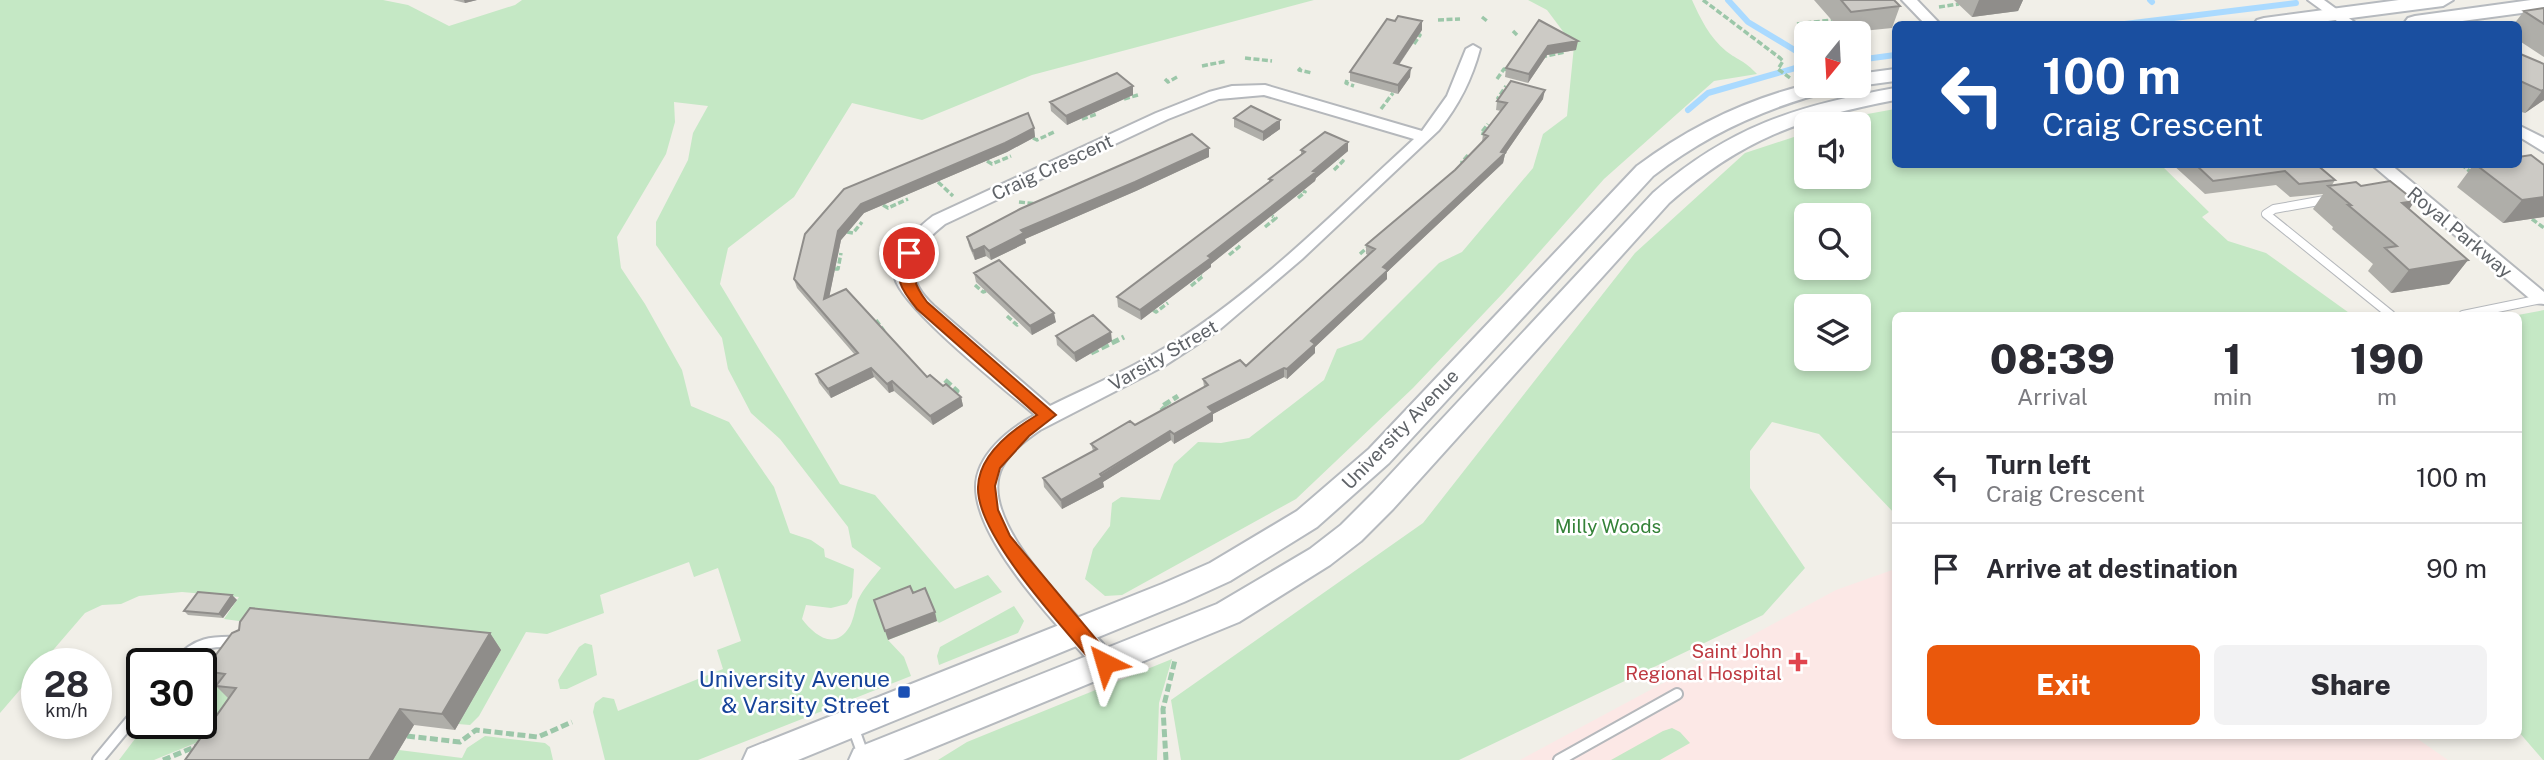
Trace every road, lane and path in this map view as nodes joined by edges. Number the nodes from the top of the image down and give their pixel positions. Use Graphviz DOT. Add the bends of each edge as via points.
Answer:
graph roads {
  1 [pos="1703,0"];
  2 [pos="1909,0"];
  3 [pos="2315,0"];
  4 [pos="2443,0"];
  5 [pos="2544,4"];
  6 [pos="1482,17"];
  7 [pos="1438,19"];
  8 [pos="1460,19"];
  9 [pos="2343,19"];
  10 [pos="1487,20"];
  11 [pos="1832,20"];
  12 [pos="1823,21"];
  13 [pos="1930,21"];
  14 [pos="2311,21"];
  15 [pos="2418,21"];
  16 [pos="1513,31"];
  17 [pos="1416,35"];
  18 [pos="1517,35"];
  19 [pos="1414,44"];
  20 [pos="1473,49"];
  21 [pos="1534,52"];
  22 [pos="1565,52"];
  23 [pos="1245,58"];
  24 [pos="1780,58"];
  25 [pos="1227,61"];
  26 [pos="1272,61"];
  27 [pos="1202,66"];
  28 [pos="1301,68"];
  29 [pos="1510,70"];
  30 [pos="1312,73"];
  31 [pos="1892,75"];
  32 [pos="1179,76"];
  33 [pos="1871,78"];
  34 [pos="1164,79"];
  35 [pos="1497,79"];
  36 [pos="1348,80"];
  37 [pos="1354,86"];
  38 [pos="1506,86"];
  39 [pos="1794,94"];
  40 [pos="1139,95"];
  41 [pos="1892,95"];
  42 [pos="1124,99"];
  43 [pos="1503,100"];
  44 [pos="1097,114"];
  45 [pos="1082,118"];
  46 [pos="1488,124"];
  47 [pos="1054,132"];
  48 [pos="2522,132"];
  49 [pos="1488,135"];
  50 [pos="1425,137"];
  51 [pos="1033,138"];
  52 [pos="1469,154"];
  53 [pos="2541,155"];
  54 [pos="1011,156"];
  55 [pos="1339,159"];
  56 [pos="987,160"];
  57 [pos="1468,165"];
  58 [pos="2382,168"];
  59 [pos="2466,168"];
  60 [pos="1334,170"];
  61 [pos="2477,177"];
  62 [pos="1303,191"];
  63 [pos="1298,198"];
  64 [pos="2340,198"];
  65 [pos="908,199"];
  66 [pos="1013,202"];
  67 [pos="883,205"];
  68 [pos="1044,208"];
  69 [pos="1272,216"];
  70 [pos="2532,219"];
  71 [pos="862,222"];
  72 [pos="1265,227"];
  73 [pos="2544,228"];
  74 [pos="848,232"];
  75 [pos="1236,245"];
  76 [pos="1374,247"];
  77 [pos="841,253"];
  78 [pos="1360,254"];
  79 [pos="1229,255"];
  80 [pos="835,269"];
  81 [pos="1201,275"];
  82 [pos="975,285"];
  83 [pos="1191,286"];
  84 [pos="986,291"];
  85 [pos="2541,299"];
  86 [pos="1168,303"];
  87 [pos="1153,310"];
  88 [pos="2387,312"];
  89 [pos="2478,312"];
  90 [pos="1007,316"];
  91 [pos="876,320"];
  92 [pos="1020,324"];
  93 [pos="881,334"];
  94 [pos="1124,337"];
  95 [pos="1091,354"];
  96 [pos="945,380"];
  97 [pos="953,396"];
  98 [pos="1178,396"];
  99 [pos="1048,415"];
  100 [pos="1170,416"];
  101 [pos="1186,630"];
  102 [pos="1078,631"];
  103 [pos="248,642"];
  104 [pos="192,648"];
  105 [pos="1105,663"];
  106 [pos="1677,694"];
  107 [pos="572,722"];
  108 [pos="852,723"];
  109 [pos="126,726"];
  110 [pos="407,736"];
  111 [pos="200,744"];
  112 [pos="98,760"];
  113 [pos="163,760"];
  114 [pos="760,760"];
  115 [pos="866,760"];
  116 [pos="1166,760"];
  117 [pos="1559,760"];
  1 -- 24 [label="path"];
  2 -- 13 [label="street"];
  3 -- 9 [label="street"];
  4 -- 9 [label="main road"];
  5 -- 15 [label="main road"];
  6 -- 10 [label="path"];
  7 -- 8 [label="path"];
  9 -- 14 [label="main road"];
  11 -- 12 [label="path"];
  16 -- 18 [label="path"];
  17 -- 19 [label="path" via="1420,35"];
  20 -- 50 [label="street, Varsity Street" via="1464,82"];
  21 -- 22 [label="path" via="1538,58"];
  23 -- 26 [label="path"];
  25 -- 27 [label="path"];
  28 -- 30 [label="path"];
  29 -- 35 [label="path" via="1504,69"];
  31 -- 33 [label="main road"];
  32 -- 34 [label="path" via="1168,82"];
  36 -- 37 [label="path" via="1346,83"];
  38 -- 43 [label="path" via="1498,98"];
  39 -- 102 [label="main road, University Avenue" via="1720,121 1691,136 1645,171 1379,456 1307,519 1220,572"];
  40 -- 42 [label="path"];
  41 -- 101 [label="main road, University Avenue" via="1791,117 1743,137 1702,162 1661,198 1351,533 1228,613"];
  44 -- 45 [label="path"];
  46 -- 49 [label="path" via="1481,133"];
  47 -- 51 [label="path"];
  48 -- 53 [label="street" via="2536,139"];
  50 -- 99 [label="street, Varsity Street" via="1205,333"];
  50 -- 99 [label="street, Craig Crescent" via="1272,92 1232,91 1162,116 939,220 914,242 907,256 907,287"];
  52 -- 57 [label="path" via="1462,162"];
  54 -- 56 [label="path" via="992,164"];
  55 -- 60 [label="path" via="1343,161"];
  58 -- 85 [label="street, Royal Parkway" via="2400,188"];
  59 -- 61 [label="path"];
  62 -- 63 [label="path"];
  64 -- 88 [label="lane" via="2266,214"];
  65 -- 67 [label="path" via="888,208"];
  66 -- 68 [label="path"];
  69 -- 72 [label="path" via="1276,218"];
  70 -- 73 [label="path"];
  71 -- 74 [label="path" via="853,233"];
  75 -- 79 [label="path" via="1239,247"];
  76 -- 78 [label="path" via="1370,245"];
  77 -- 80 [label="path"];
  81 -- 83 [label="path"];
  82 -- 84 [label="path"];
  85 -- 89 [label="lane"];
  86 -- 87 [label="path"];
  90 -- 92 [label="path"];
  91 -- 93 [label="path" via="884,331"];
  94 -- 95 [label="path"];
  96 -- 97 [label="path" via="957,391"];
  98 -- 100 [label="path" via="1161,407"];
  99 -- 102 [label="street, Varsity Street" via="1023,431 992,467 986,486 989,510 1003,540"];
  101 -- 105 [label="main road, University Avenue"];
  101 -- 116 [label="path" via="1161,709"];
  102 -- 105 [label="street, Varsity Street"];
  102 -- 108 [label="main road, University Avenue"];
  103 -- 104 [label="lane" via="200,643"];
  105 -- 115 [label="main road, University Avenue"];
  106 -- 117 [label="lane"];
  107 -- 110 [label="path" via="538,737 476,730 460,742"];
  108 -- 114 [label="main road, University Avenue"];
  108 -- 115 [label="lane"];
  109 -- 112 [label="lane"];
  111 -- 113 [label="path"];
}
